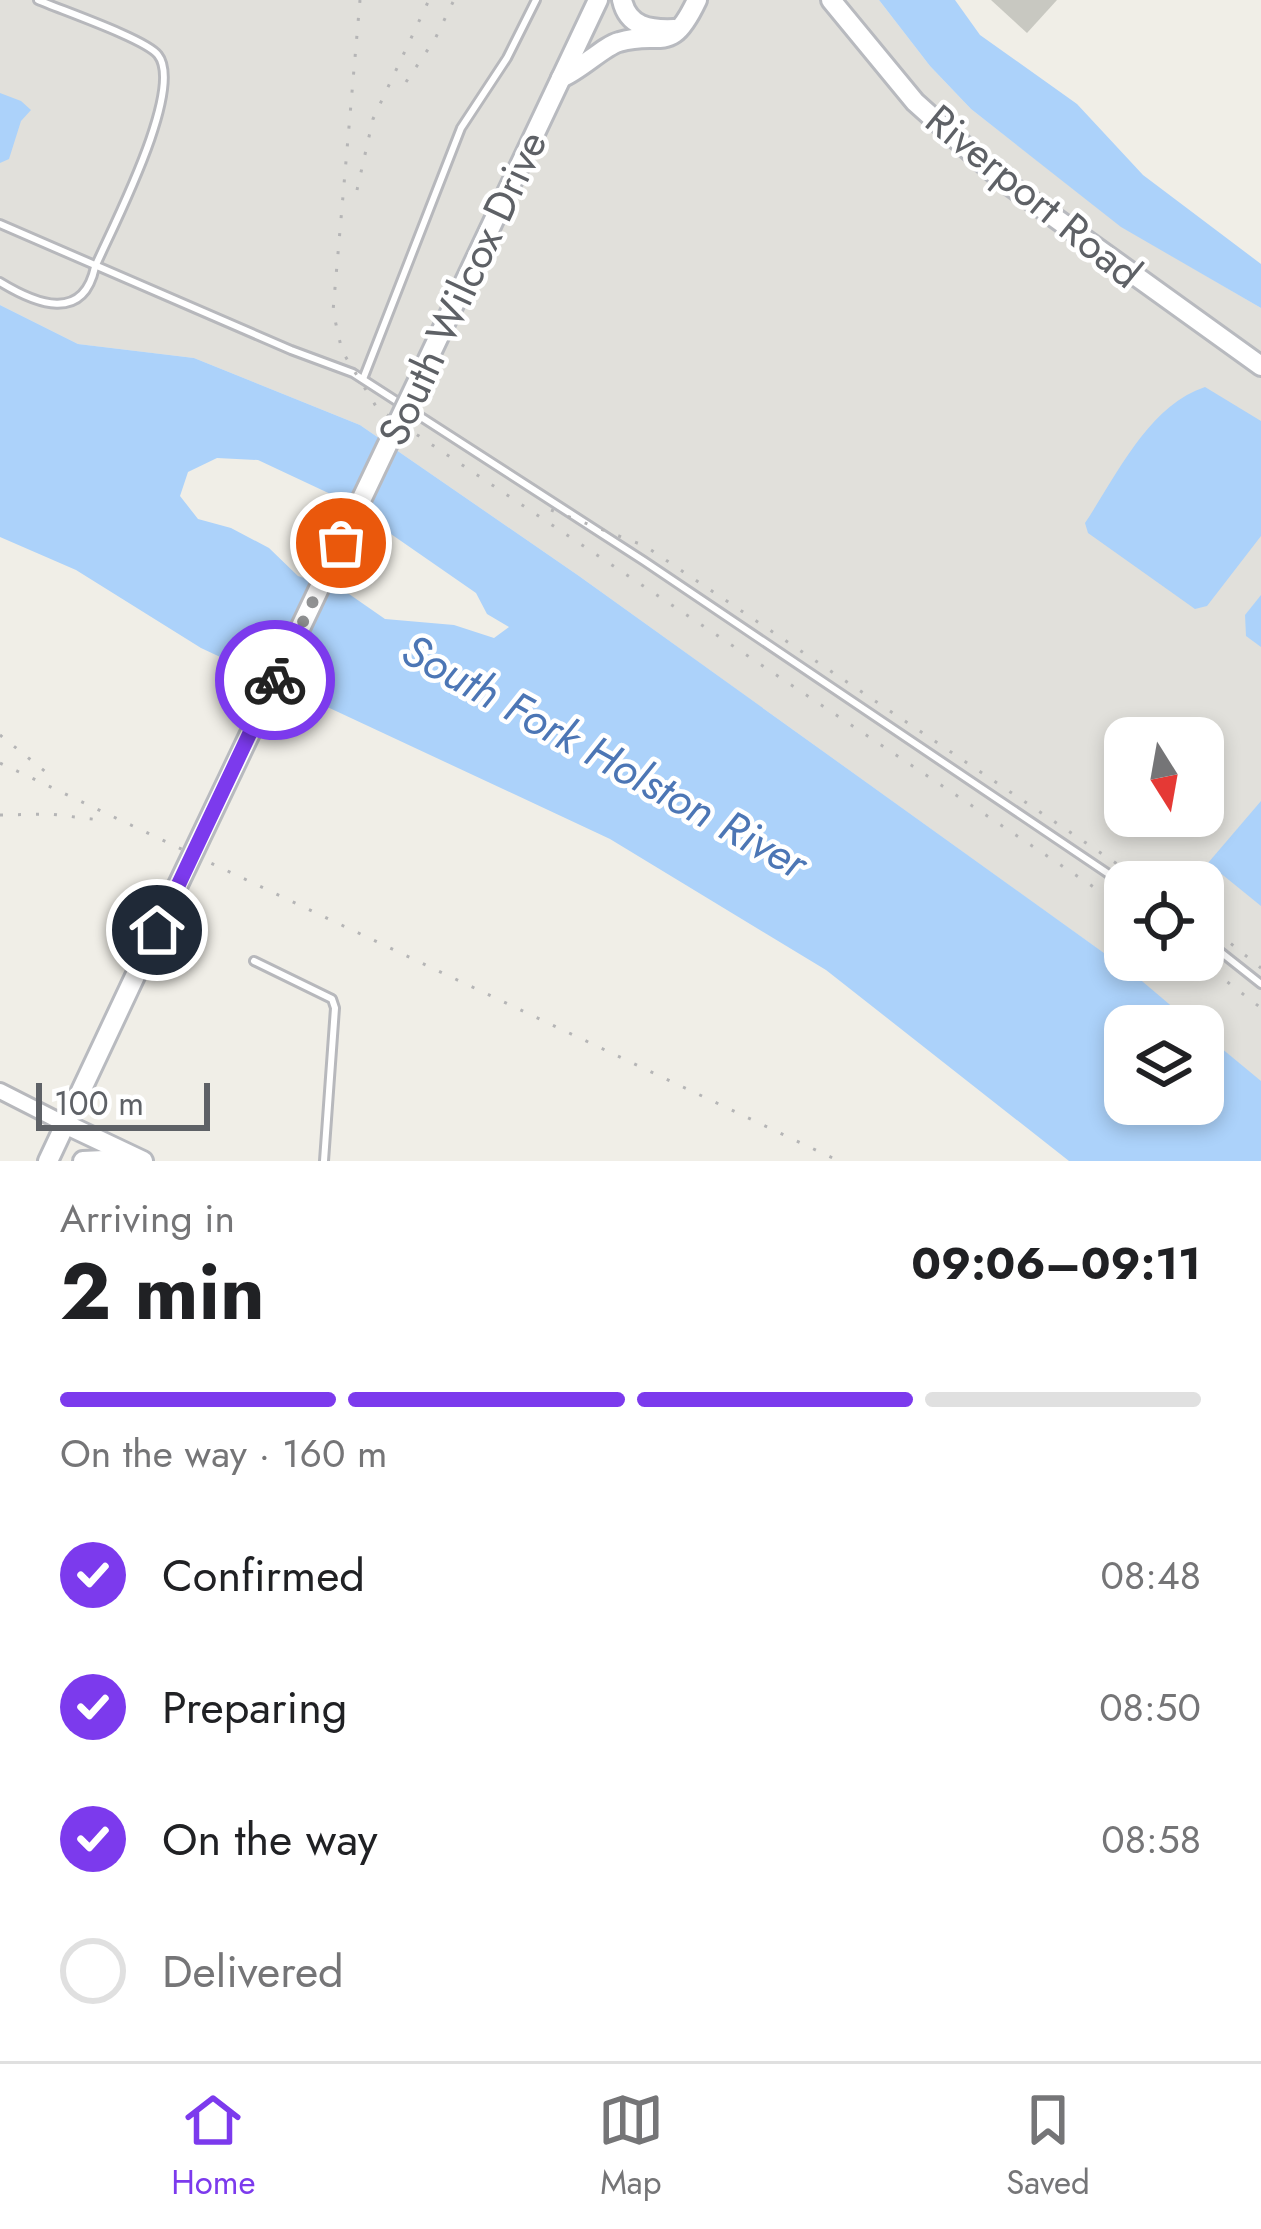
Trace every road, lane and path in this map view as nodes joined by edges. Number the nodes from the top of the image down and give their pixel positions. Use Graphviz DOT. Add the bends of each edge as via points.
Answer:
graph roads {
  1 [pos="38,0"];
  2 [pos="536,0"];
  3 [pos="598,0"];
  4 [pos="622,0"];
  5 [pos="697,0"];
  6 [pos="831,0"];
  7 [pos="679,29"];
  8 [pos="561,78"];
  9 [pos="0,224"];
  10 [pos="95,267"];
  11 [pos="0,282"];
  12 [pos="1261,366"];
  13 [pos="364,379"];
  14 [pos="1104,871"];
  15 [pos="1224,955"];
  16 [pos="254,961"];
  17 [pos="1261,984"];
  18 [pos="0,1090"];
  19 [pos="65,1124"];
  20 [pos="141,1160"];
  21 [pos="47,1161"];
  22 [pos="83,1161"];
  23 [pos="324,1161"];
  1 -- 10 [label="lane" via="149,47 163,64 155,126"];
  2 -- 13 [label="lane" via="461,128"];
  3 -- 8 [label="main road, South Wilcox Drive"];
  4 -- 7 [label="main road" via="644,27"];
  5 -- 7 [label="main road"];
  6 -- 12 [label="main road, Riverport Road" via="915,102 1001,179"];
  7 -- 8 [label="main road" via="657,40 619,42"];
  8 -- 19 [label="main road, South Wilcox Drive, bridge"];
  9 -- 10 [label="lane"];
  10 -- 11 [label="lane" via="91,286 57,306"];
  10 -- 13 [label="lane"];
  13 -- 14 [label="lane"];
  15 -- 17 [label="lane"];
  16 -- 23 [label="lane" via="335,1008"];
  18 -- 19 [label="street"];
  19 -- 20 [label="main road"];
  19 -- 21 [label="main road, South Wilcox Drive"];
  20 -- 22 [label="main road"];
}
